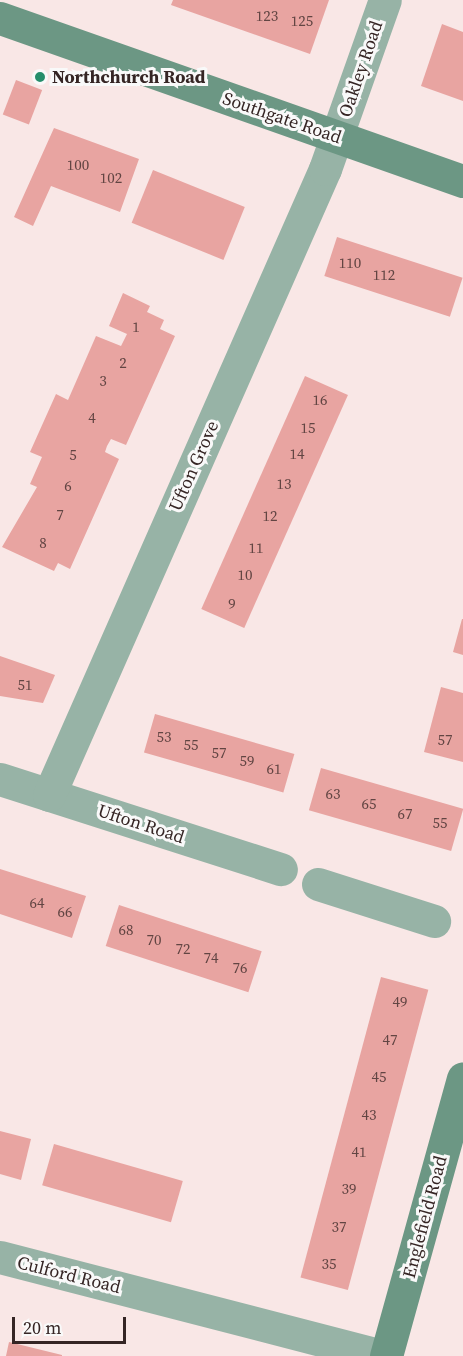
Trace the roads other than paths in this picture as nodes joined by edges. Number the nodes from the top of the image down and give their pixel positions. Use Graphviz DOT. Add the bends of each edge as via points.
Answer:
graph roads {
  1 [pos="385,0"];
  2 [pos="0,18"];
  3 [pos="337,137"];
  4 [pos="463,181"];
  5 [pos="0,779"];
  6 [pos="49,795"];
  7 [pos="281,869"];
  8 [pos="318,884"];
  9 [pos="434,921"];
  10 [pos="463,1078"];
  11 [pos="0,1257"];
  12 [pos="384,1356"];
  1 -- 3 [label="street, Oakley Road"];
  2 -- 3 [label="main road, Southgate Road"];
  3 -- 4 [label="main road, Southgate Road"];
  3 -- 6 [label="street, Ufton Grove"];
  5 -- 6 [label="street, Ufton Road"];
  6 -- 7 [label="street, Ufton Road"];
  8 -- 9 [label="street"];
  10 -- 12 [label="main road, Englefield Road"];
  11 -- 12 [label="street, Culford Road"];
}
